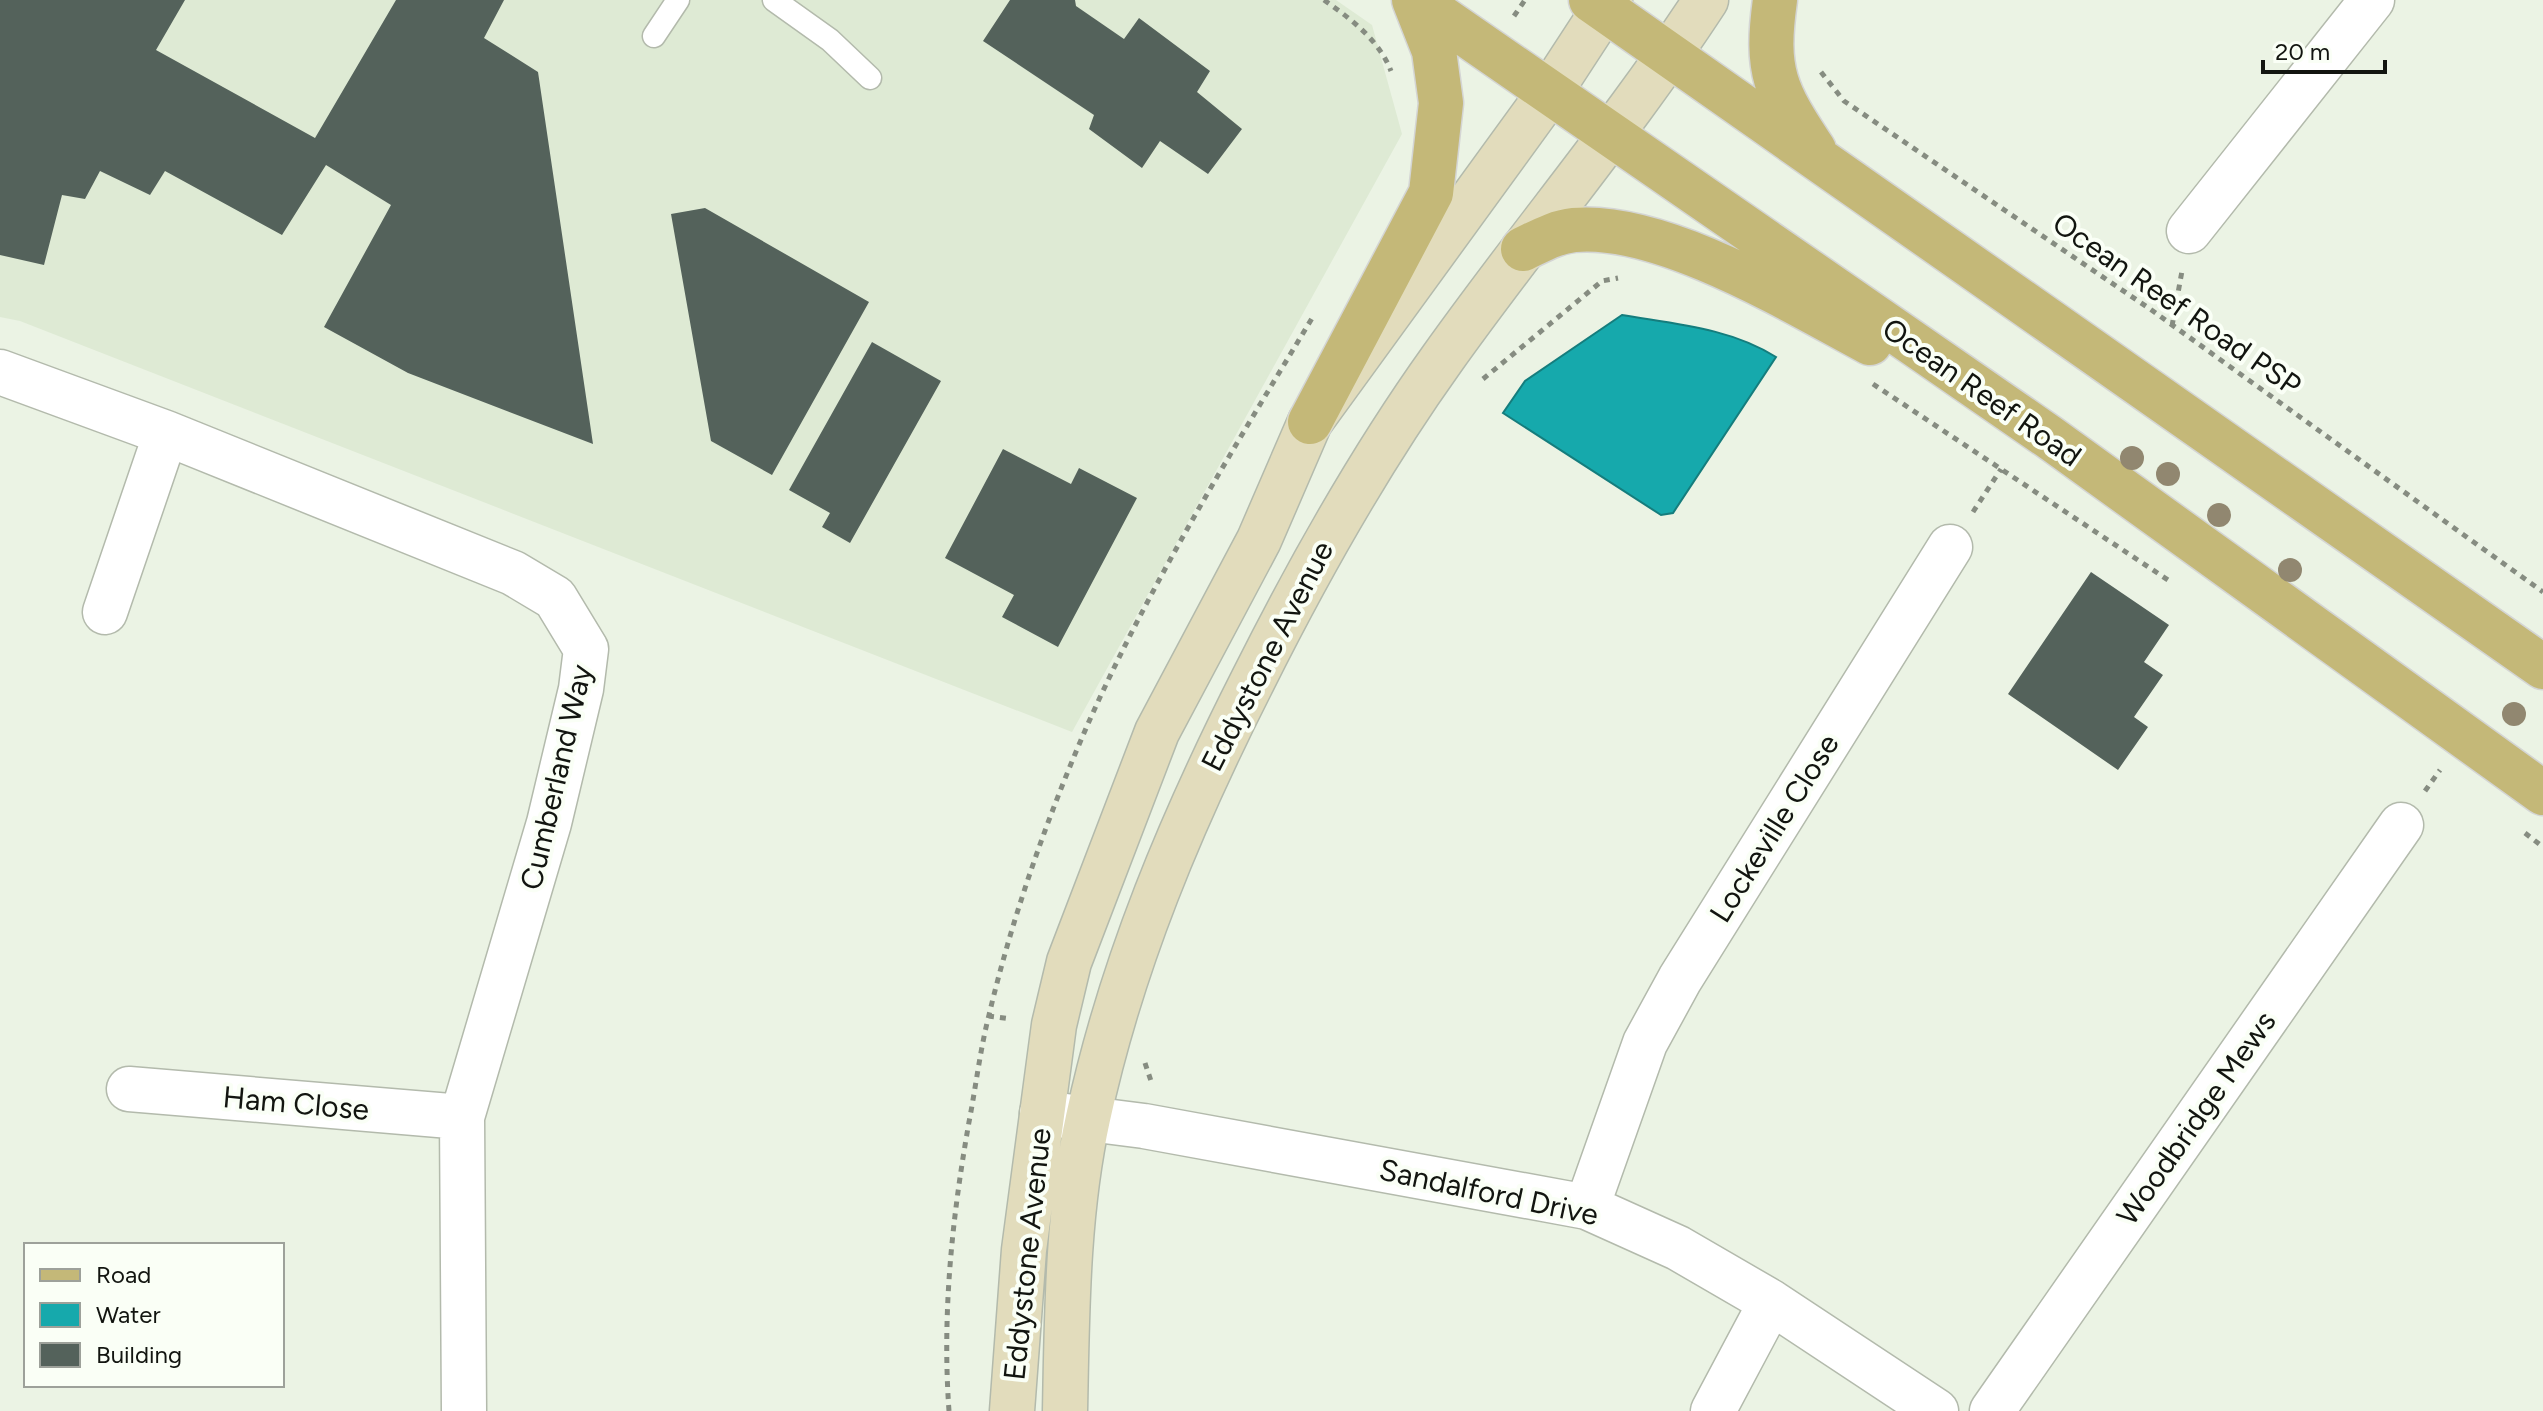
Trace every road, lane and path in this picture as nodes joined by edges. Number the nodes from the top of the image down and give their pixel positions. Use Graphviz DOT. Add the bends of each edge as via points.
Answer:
graph roads {
  1 [pos="678,0"];
  2 [pos="774,0"];
  3 [pos="1324,0"];
  4 [pos="1415,0"];
  5 [pos="1706,0"];
  6 [pos="1775,0"];
  7 [pos="2372,0"];
  8 [pos="1602,3"];
  9 [pos="654,36"];
  10 [pos="1668,54"];
  11 [pos="1815,61"];
  12 [pos="870,78"];
  13 [pos="1394,80"];
  14 [pos="1550,92"];
  15 [pos="1610,134"];
  16 [pos="1825,166"];
  17 [pos="2189,231"];
  18 [pos="1523,249"];
  19 [pos="1625,276"];
  20 [pos="2172,326"];
  21 [pos="0,372"];
  22 [pos="1481,380"];
  23 [pos="1870,382"];
  24 [pos="1310,422"];
  25 [pos="166,433"];
  26 [pos="2049,437"];
  27 [pos="2001,469"];
  28 [pos="1366,471"];
  29 [pos="1259,540"];
  30 [pos="1950,547"];
  31 [pos="2172,582"];
  32 [pos="2543,592"];
  33 [pos="105,612"];
  34 [pos="2543,667"];
  35 [pos="2543,793"];
  36 [pos="2401,825"];
  37 [pos="1144,1060"];
  38 [pos="129,1089"];
  39 [pos="1042,1113"];
  40 [pos="462,1117"];
  41 [pos="1087,1119"];
  42 [pos="1144,1126"];
  43 [pos="1587,1207"];
  44 [pos="1771,1302"];
  45 [pos="464,1411"];
  46 [pos="1012,1411"];
  47 [pos="1065,1411"];
  48 [pos="1713,1411"];
  49 [pos="1936,1411"];
  50 [pos="1992,1411"];
  1 -- 9 [label="lane"];
  2 -- 12 [label="lane" via="830,40"];
  3 -- 13 [label="path" via="1384,53"];
  4 -- 14 [label="main road, Ocean Reef Road"];
  4 -- 24 [label="main road" via="1434,51 1441,103 1431,193"];
  5 -- 10 [label="main road, Eddystone Avenue"];
  6 -- 16 [label="main road" via="1771,71 1789,113"];
  7 -- 17 [label="street"];
  8 -- 10 [label="main road"];
  8 -- 14 [label="main road, Eddystone Avenue"];
  10 -- 15 [label="main road, Eddystone Avenue"];
  10 -- 16 [label="main road"];
  11 -- 20 [label="path, Ocean Reef Road PSP" via="1844,101"];
  14 -- 15 [label="main road, Ocean Reef Road"];
  14 -- 24 [label="main road, Eddystone Avenue"];
  15 -- 18 [label="main road, Eddystone Avenue"];
  15 -- 26 [label="main road, Ocean Reef Road"];
  16 -- 34 [label="main road"];
  17 -- 20 [label="path"];
  18 -- 26 [label="main road" via="1555,233 1610,231 1729,268"];
  18 -- 28 [label="main road, Eddystone Avenue"];
  19 -- 22 [label="path" via="1602,281"];
  20 -- 32 [label="path, Ocean Reef Road PSP"];
  21 -- 25 [label="street, Cumberland Way"];
  23 -- 27 [label="path"];
  24 -- 29 [label="main road, Eddystone Avenue"];
  25 -- 33 [label="street"];
  25 -- 40 [label="street, Cumberland Way" via="513,573 555,598 586,649 549,823"];
  26 -- 35 [label="main road, Ocean Reef Road" via="2446,749"];
  27 -- 30 [label="path"];
  27 -- 31 [label="path"];
  28 -- 29 [label="main road" via="1310,529 1297,537"];
  28 -- 41 [label="main road, Eddystone Avenue" via="1309,568 1172,851 1125,978"];
  29 -- 39 [label="main road, Eddystone Avenue" via="1157,732 1118,830 1069,962"];
  30 -- 43 [label="street, Lockeville Close" via="1680,979 1645,1043"];
  36 -- 50 [label="street, Woodbridge Mews"];
  37 -- 42 [label="path" via="1152,1086"];
  38 -- 40 [label="street, Ham Close"];
  39 -- 41 [label="street, Sandalford Drive"];
  39 -- 46 [label="main road, Eddystone Avenue" via="1024,1250"];
  40 -- 45 [label="street, Cumberland Way"];
  41 -- 42 [label="street, Sandalford Drive"];
  41 -- 47 [label="main road, Eddystone Avenue" via="1069,1251"];
  42 -- 43 [label="street, Sandalford Drive"];
  43 -- 44 [label="street, Sandalford Drive" via="1678,1248"];
  44 -- 48 [label="street"];
  44 -- 49 [label="street, Sandalford Drive"];
}
